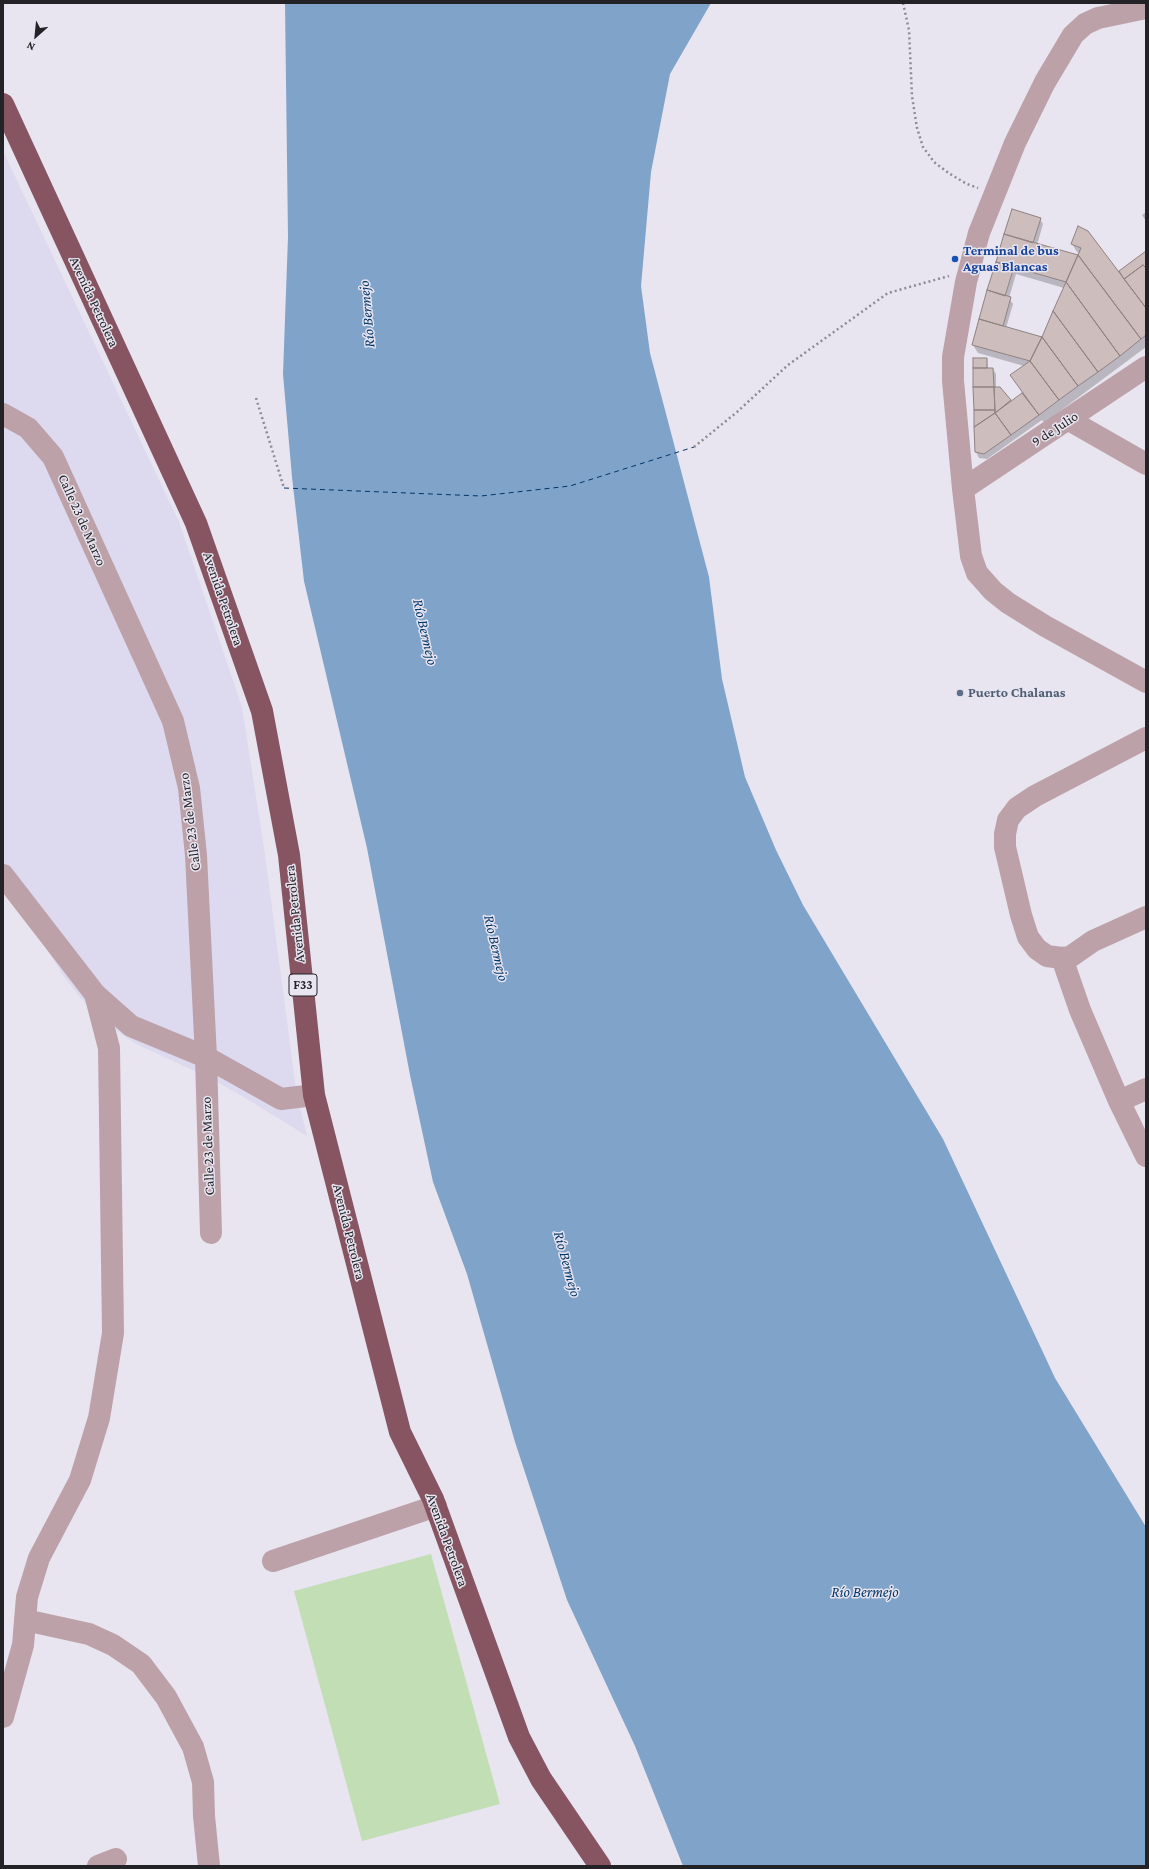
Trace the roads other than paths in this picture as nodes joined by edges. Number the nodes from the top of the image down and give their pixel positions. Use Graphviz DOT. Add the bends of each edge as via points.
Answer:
graph roads {
  1 [pos="1146,8"];
  2 [pos="3,104"];
  3 [pos="1146,368"];
  4 [pos="3,414"];
  5 [pos="1069,420"];
  6 [pos="1146,464"];
  7 [pos="963,489"];
  8 [pos="1146,682"];
  9 [pos="1146,738"];
  10 [pos="3,874"];
  11 [pos="1146,917"];
  12 [pos="1062,958"];
  13 [pos="96,994"];
  14 [pos="206,1056"];
  15 [pos="1146,1088"];
  16 [pos="314,1095"];
  17 [pos="1119,1101"];
  18 [pos="1146,1156"];
  19 [pos="211,1233"];
  20 [pos="436,1506"];
  21 [pos="273,1561"];
  22 [pos="25,1620"];
  23 [pos="3,1717"];
  24 [pos="209,1866"];
  25 [pos="600,1866"];
  1 -- 7 [label="street" via="1098,18 1085,24 1073,35 1045,82 994,191 969,271 953,357"];
  2 -- 16 [label="highway, Avenida Petrolera / F33" via="196,523 262,711 289,856"];
  3 -- 5 [label="street, 9 de Julio"];
  4 -- 14 [label="street, Calle 23 de Marzo" via="28,428 53,457 173,721 189,788 195,848"];
  5 -- 6 [label="street"];
  5 -- 7 [label="street, 9 de Julio"];
  7 -- 8 [label="street" via="973,565 993,591 1045,626"];
  9 -- 12 [label="street" via="1035,796 1017,808 1008,820 1005,834 1007,863 1028,937 1037,950 1047,956"];
  10 -- 13 [label="street"];
  11 -- 12 [label="street" via="1093,941 1070,957"];
  12 -- 17 [label="street" via="1080,1010"];
  13 -- 14 [label="street" via="131,1026"];
  13 -- 22 [label="street" via="109,1048 113,1332 97,1425 80,1480 39,1558 27,1597"];
  14 -- 16 [label="street" via="281,1099"];
  14 -- 19 [label="street, Calle 23 de Marzo"];
  15 -- 17 [label="street"];
  16 -- 20 [label="highway, Avenida Petrolera / F33" via="400,1432"];
  17 -- 18 [label="street"];
  20 -- 21 [label="street"];
  20 -- 25 [label="highway, Avenida Petrolera / F33" via="519,1737 541,1779"];
  22 -- 23 [label="street" via="23,1645"];
  22 -- 24 [label="street" via="89,1634 113,1645 141,1664 166,1697 192,1747 203,1782"];
}
